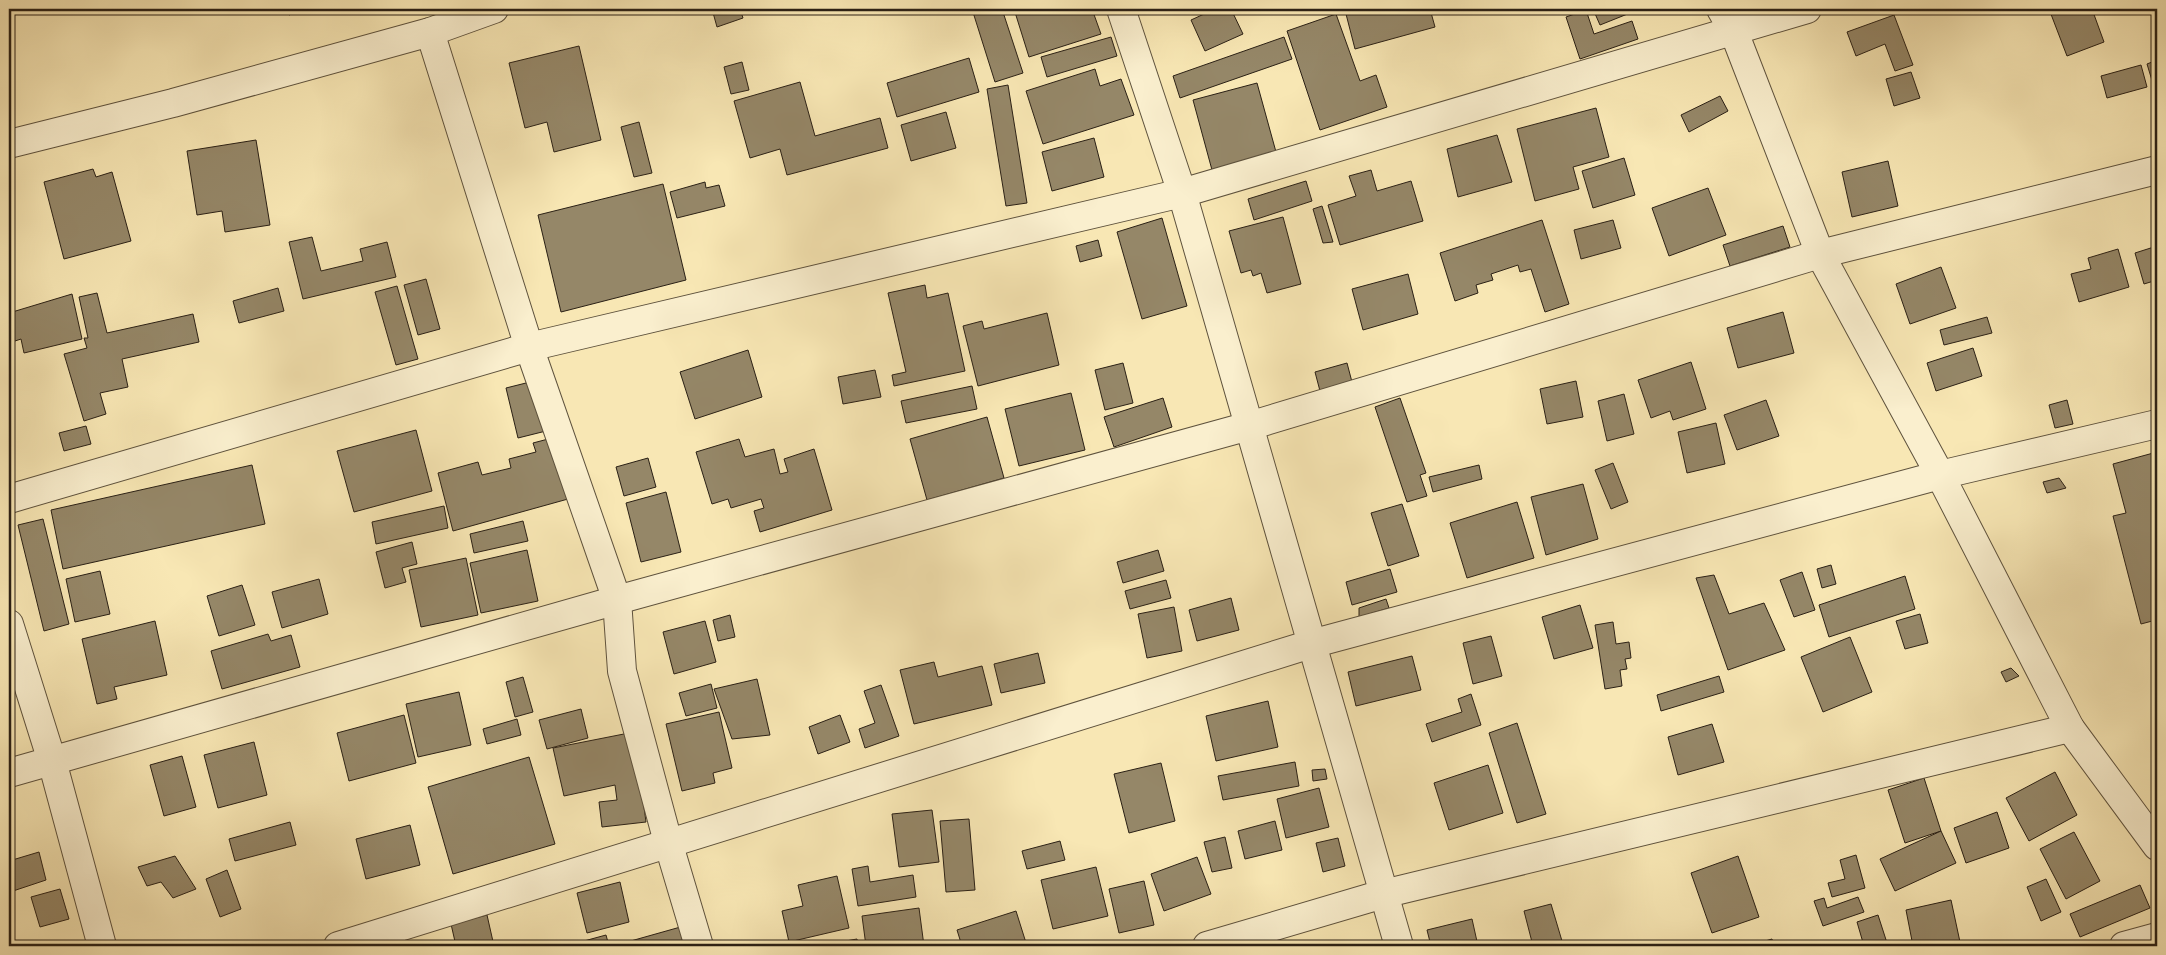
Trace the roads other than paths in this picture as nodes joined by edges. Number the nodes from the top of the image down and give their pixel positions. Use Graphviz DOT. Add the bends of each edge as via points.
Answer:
graph roads {
  1 [pos="1121,9"];
  2 [pos="1721,9"];
  3 [pos="1807,9"];
  4 [pos="480,11"];
  5 [pos="430,32"];
  6 [pos="1734,32"];
  7 [pos="9,144"];
  8 [pos="2157,170"];
  9 [pos="1182,193"];
  10 [pos="1820,254"];
  11 [pos="529,348"];
  12 [pos="2157,424"];
  13 [pos="1249,426"];
  14 [pos="1940,475"];
  15 [pos="9,498"];
  16 [pos="617,600"];
  17 [pos="9,624"];
  18 [pos="1311,644"];
  19 [pos="2070,728"];
  20 [pos="52,761"];
  21 [pos="9,773"];
  22 [pos="668,842"];
  23 [pos="2157,846"];
  24 [pos="1383,894"];
  25 [pos="2157,937"];
  26 [pos="102,946"];
  27 [pos="338,946"];
  28 [pos="699,946"];
  29 [pos="1207,946"];
  30 [pos="1399,946"];
  31 [pos="2124,946"];
  1 -- 9 [label="street"];
  2 -- 6 [label="street"];
  3 -- 6 [label="street"];
  4 -- 5 [label="street"];
  5 -- 7 [label="street" via="173,103"];
  5 -- 11 [label="street"];
  6 -- 9 [label="street"];
  6 -- 10 [label="street"];
  8 -- 10 [label="street"];
  9 -- 11 [label="street"];
  9 -- 13 [label="street"];
  10 -- 13 [label="street"];
  10 -- 14 [label="street"];
  11 -- 15 [label="street"];
  11 -- 16 [label="street"];
  12 -- 14 [label="street"];
  13 -- 16 [label="street"];
  13 -- 18 [label="street"];
  14 -- 18 [label="street"];
  14 -- 19 [label="street"];
  16 -- 20 [label="street"];
  16 -- 22 [label="street" via="622,671"];
  17 -- 20 [label="street"];
  18 -- 22 [label="street"];
  18 -- 24 [label="street"];
  19 -- 23 [label="street"];
  19 -- 24 [label="street"];
  20 -- 21 [label="street"];
  20 -- 26 [label="street"];
  22 -- 27 [label="street"];
  22 -- 28 [label="street"];
  24 -- 29 [label="street"];
  24 -- 30 [label="street"];
  25 -- 31 [label="street"];
}
